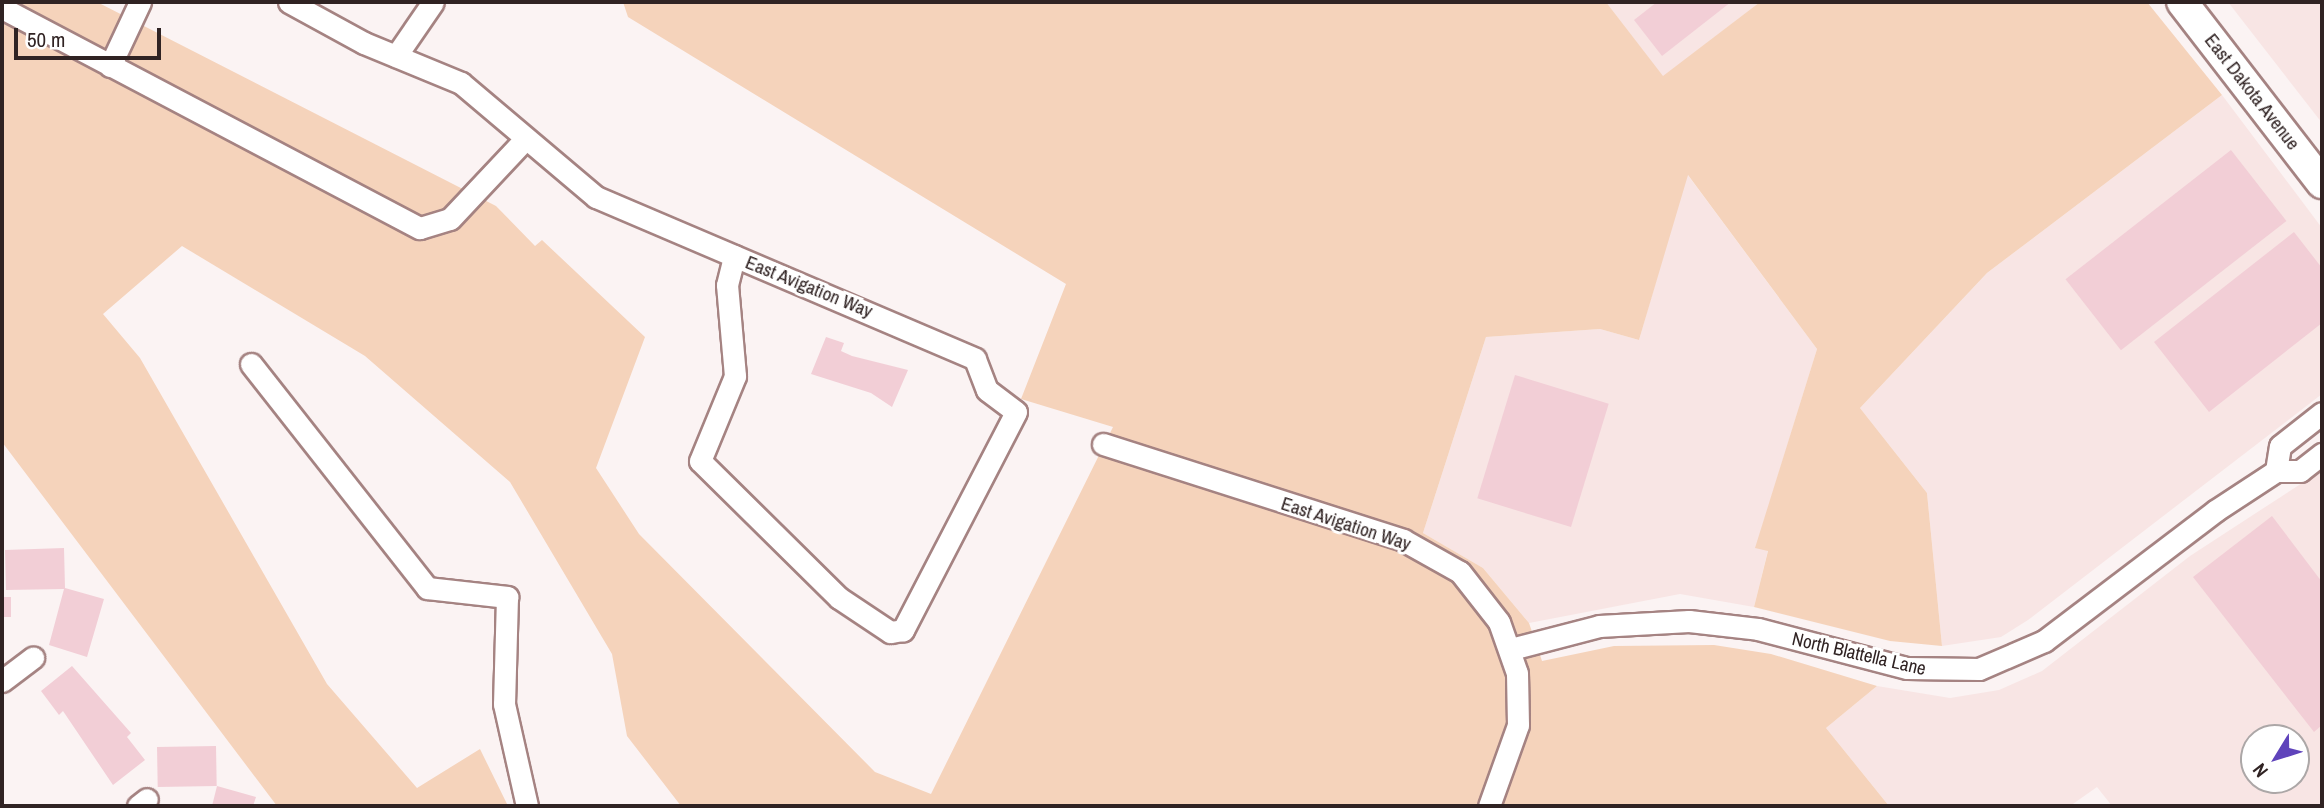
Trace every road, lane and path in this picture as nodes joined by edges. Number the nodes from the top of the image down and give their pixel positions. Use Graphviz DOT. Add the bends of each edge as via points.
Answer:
graph roads {
  1 [pos="140,2"];
  2 [pos="289,2"];
  3 [pos="433,2"];
  4 [pos="2182,2"];
  5 [pos="2,8"];
  6 [pos="396,56"];
  7 [pos="110,66"];
  8 [pos="525,139"];
  9 [pos="2322,183"];
  10 [pos="734,256"];
  11 [pos="251,364"];
  12 [pos="2322,413"];
  13 [pos="1103,444"];
  14 [pos="2322,454"];
  15 [pos="2276,471"];
  16 [pos="1511,649"];
  17 [pos="33,658"];
  18 [pos="2,681"];
  19 [pos="527,806"];
  20 [pos="1489,806"];
  1 -- 7 [label="street"];
  2 -- 6 [label="street"];
  3 -- 6 [label="street"];
  4 -- 9 [label="street, East Dakota Avenue"];
  5 -- 7 [label="street"];
  6 -- 8 [label="street" via="461,83"];
  7 -- 8 [label="street" via="420,228 450,219"];
  8 -- 10 [label="street" via="578,187"];
  10 -- 10 [label="street, East Avigation Way" via="727,285 736,376 701,461 839,598 890,632 903,630 1016,412 987,390 966,350"];
  11 -- 19 [label="street" via="427,588 507,597 504,704"];
  12 -- 15 [label="street" via="2280,446"];
  13 -- 16 [label="street, East Avigation Way" via="1434,554 1480,594"];
  14 -- 15 [label="street, North Blattella Lane" via="2300,471"];
  15 -- 16 [label="street, North Blattella Lane" via="2045,641 1979,669 1919,670 1758,629 1689,621 1599,626"];
  16 -- 20 [label="street, East Avigation Way" via="1518,724"];
  17 -- 18 [label="street"];
}
